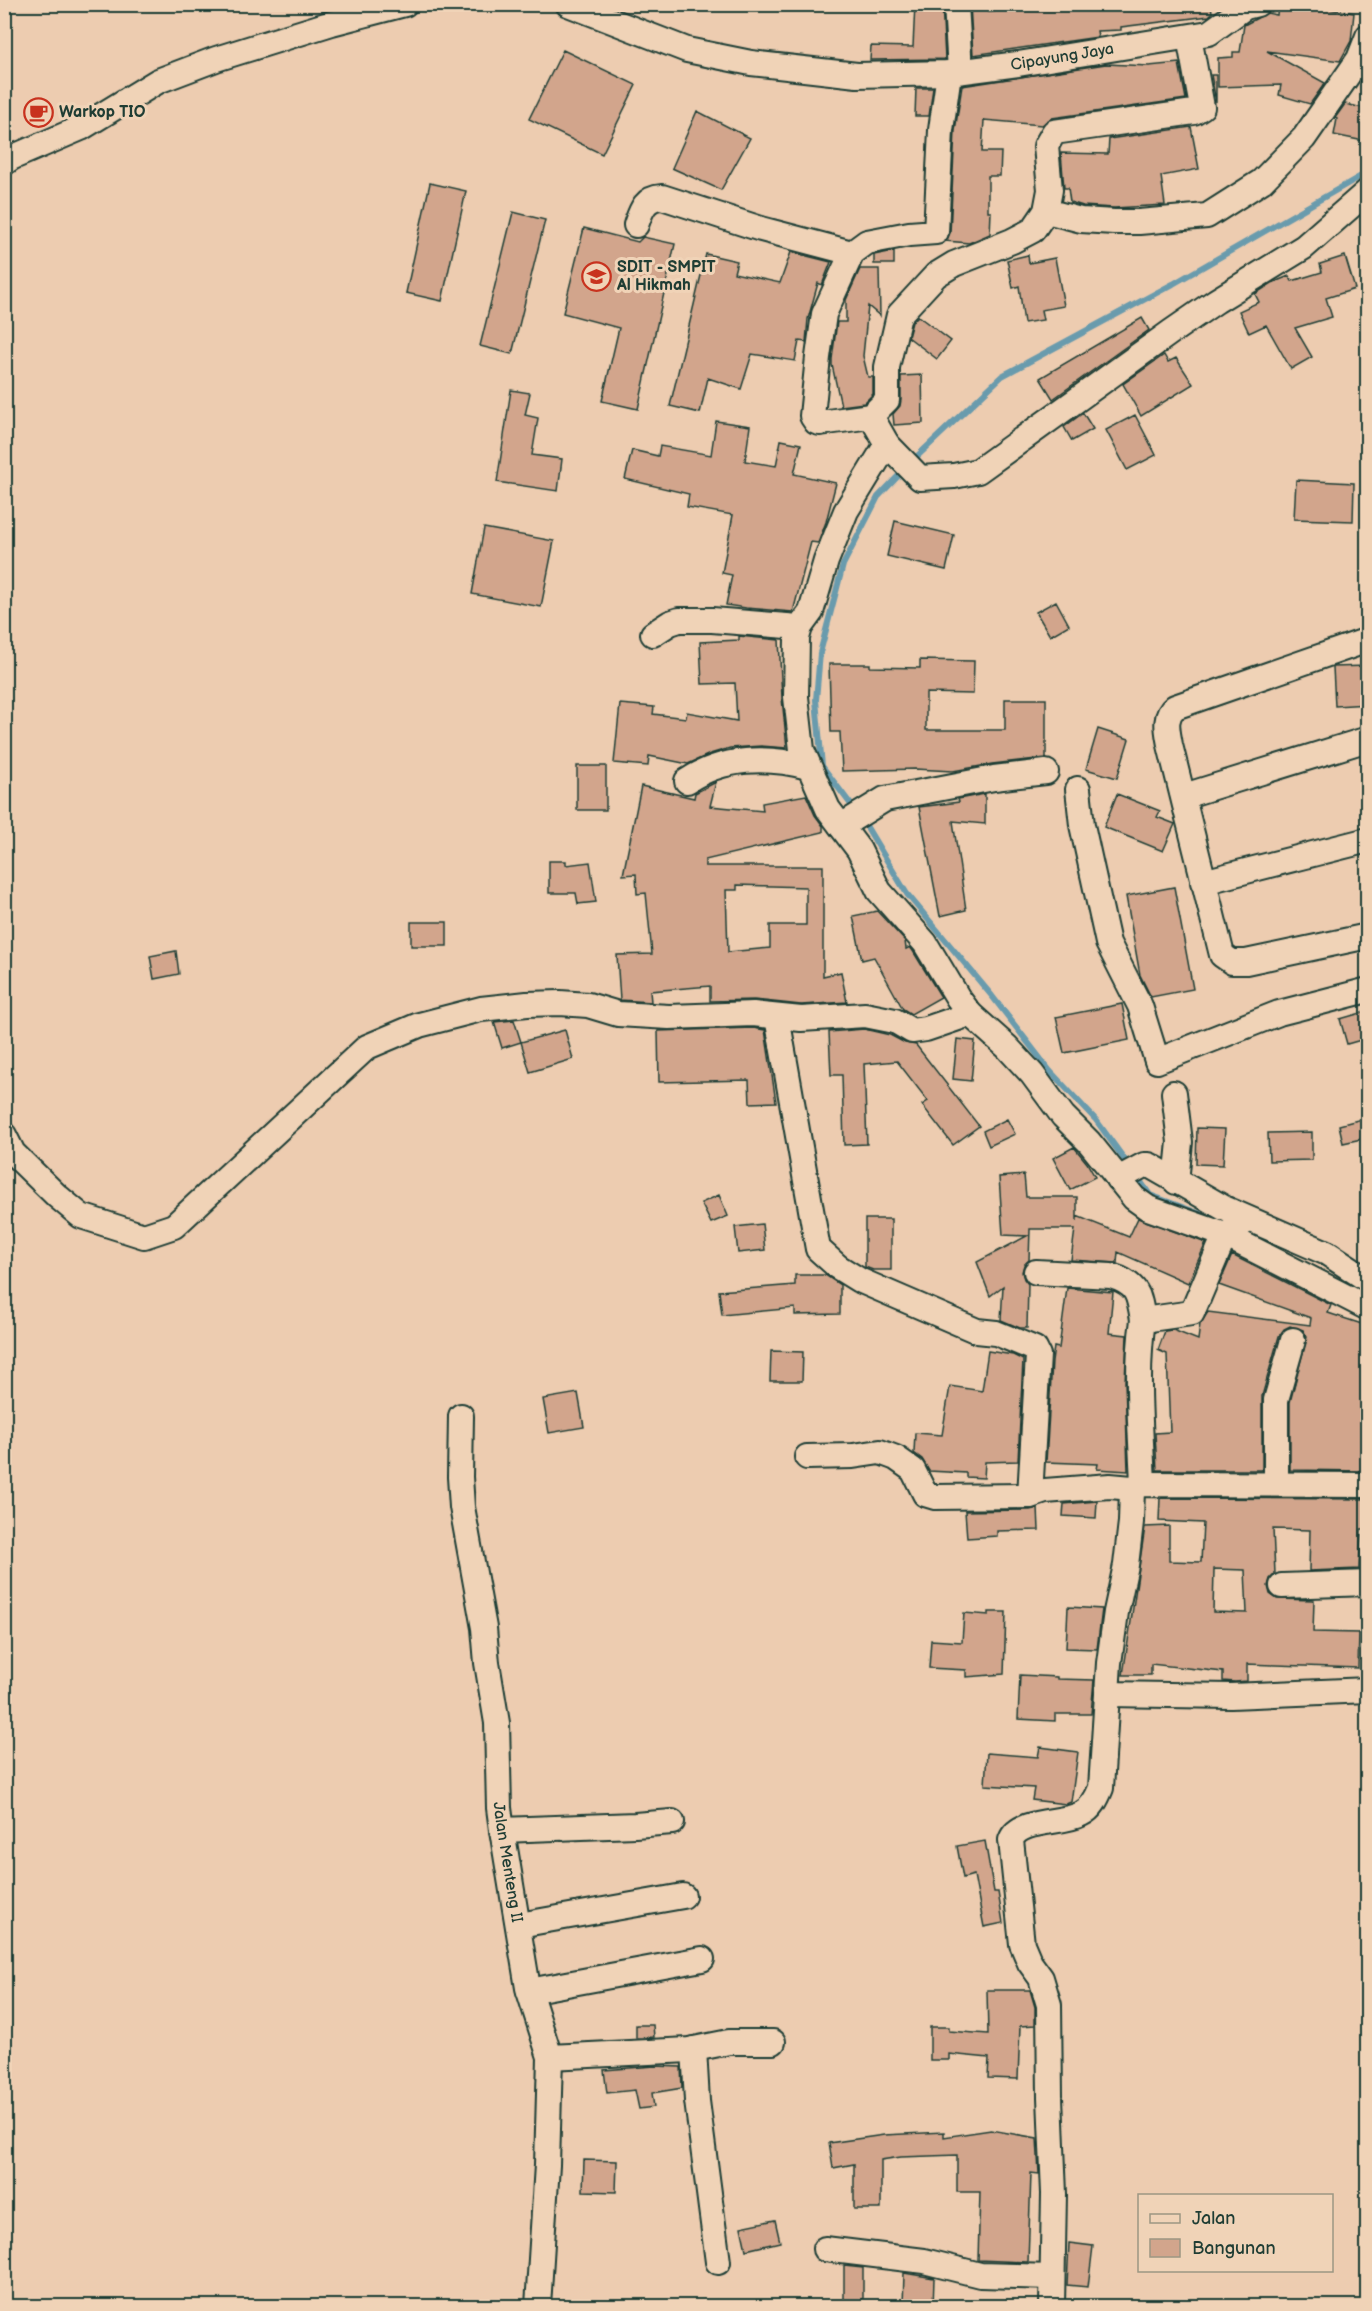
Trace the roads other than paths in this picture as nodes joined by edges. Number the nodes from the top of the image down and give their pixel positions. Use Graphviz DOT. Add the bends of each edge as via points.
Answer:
graph roads {
  1 [pos="405,4"];
  2 [pos="568,4"];
  3 [pos="956,4"];
  4 [pos="1257,4"];
  5 [pos="1368,36"];
  6 [pos="1189,37"];
  7 [pos="955,72"];
  8 [pos="4,163"];
  9 [pos="1368,191"];
  10 [pos="1046,211"];
  11 [pos="636,225"];
  12 [pos="936,232"];
  13 [pos="852,253"];
  14 [pos="936,275"];
  15 [pos="871,416"];
  16 [pos="892,449"];
  17 [pos="800,627"];
  18 [pos="653,634"];
  19 [pos="1368,640"];
  20 [pos="1368,739"];
  21 [pos="808,767"];
  22 [pos="1046,772"];
  23 [pos="687,781"];
  24 [pos="1078,789"];
  25 [pos="1184,796"];
  26 [pos="841,826"];
  27 [pos="1368,840"];
  28 [pos="1203,882"];
  29 [pos="1368,936"];
  30 [pos="1368,990"];
  31 [pos="970,1014"];
  32 [pos="777,1017"];
  33 [pos="1174,1092"];
  34 [pos="4,1135"];
  35 [pos="1128,1174"];
  36 [pos="1176,1182"];
  37 [pos="1236,1228"];
  38 [pos="1036,1272"];
  39 [pos="1368,1280"];
  40 [pos="1368,1308"];
  41 [pos="1143,1320"];
  42 [pos="1293,1340"];
  43 [pos="460,1416"];
  44 [pos="807,1457"];
  45 [pos="1276,1483"];
  46 [pos="1368,1485"];
  47 [pos="1137,1486"];
  48 [pos="1030,1496"];
  49 [pos="1368,1583"];
  50 [pos="1282,1586"];
  51 [pos="1368,1690"];
  52 [pos="1107,1694"];
  53 [pos="672,1822"];
  54 [pos="502,1830"];
  55 [pos="683,1896"];
  56 [pos="519,1925"];
  57 [pos="702,1959"];
  58 [pos="529,1991"];
  59 [pos="773,2042"];
  60 [pos="694,2049"];
  61 [pos="550,2057"];
  62 [pos="825,2249"];
  63 [pos="718,2262"];
  64 [pos="1052,2277"];
  65 [pos="538,2307"];
  66 [pos="1052,2307"];
  1 -- 8 [label="street" via="332,23 168,77 81,128"];
  2 -- 7 [label="street, Cipayung Jaya" via="687,50 751,63 857,75"];
  3 -- 7 [label="street"];
  4 -- 6 [label="street, Cipayung Jaya" via="1209,33"];
  5 -- 10 [label="street" via="1359,59 1304,138 1262,180 1207,216 1114,222 1081,220"];
  6 -- 7 [label="street, Cipayung Jaya"];
  6 -- 10 [label="street" via="1202,107 1194,112 1054,132 1047,146 1050,190"];
  7 -- 12 [label="street" via="941,130"];
  9 -- 16 [label="street" via="1304,247 1216,301 978,471 920,478"];
  10 -- 14 [label="street" via="1033,230"];
  11 -- 13 [label="street" via="648,201 662,197"];
  12 -- 13 [label="street" via="867,242"];
  12 -- 14 [label="street"];
  13 -- 15 [label="street" via="825,314 812,416 820,423"];
  14 -- 15 [label="street" via="899,315 887,367 887,400"];
  15 -- 16 [label="street"];
  16 -- 17 [label="street" via="846,511 826,561 812,612"];
  17 -- 18 [label="street" via="679,620"];
  17 -- 21 [label="street" via="796,696 802,750"];
  19 -- 25 [label="street" via="1170,711 1170,745"];
  20 -- 25 [label="street"];
  21 -- 23 [label="street" via="763,759 737,762"];
  21 -- 26 [label="street" via="828,809"];
  22 -- 26 [label="street" via="885,800"];
  24 -- 30 [label="street" via="1108,943 1140,1006 1157,1061 1279,1013"];
  25 -- 28 [label="street"];
  26 -- 31 [label="street" via="859,850 879,891 925,943"];
  27 -- 28 [label="street"];
  28 -- 29 [label="street" via="1222,955 1232,962"];
  31 -- 32 [label="street" via="912,1031 895,1021 865,1015"];
  31 -- 35 [label="street" via="1020,1060 1063,1116"];
  32 -- 34 [label="street" via="618,1014 588,1005 560,1003 481,1009 419,1025 367,1047 174,1226 144,1236 81,1216 14,1153"];
  32 -- 48 [label="street" via="818,1250 859,1280 977,1331 996,1333 1035,1349 1038,1355"];
  33 -- 36 [label="street" via="1180,1142"];
  35 -- 36 [label="street" via="1149,1165"];
  35 -- 37 [label="street" via="1134,1198 1148,1208"];
  36 -- 37 [label="street"];
  37 -- 39 [label="street" via="1327,1253"];
  37 -- 40 [label="street"];
  37 -- 41 [label="street" via="1191,1313"];
  38 -- 41 [label="street" via="1120,1278 1135,1289"];
  41 -- 47 [label="street" via="1138,1375"];
  42 -- 45 [label="street" via="1276,1400"];
  43 -- 54 [label="street, Jalan Menteng II" via="462,1507 497,1723"];
  44 -- 48 [label="street" via="880,1452 913,1470 921,1489 929,1496"];
  45 -- 46 [label="street"];
  45 -- 47 [label="street"];
  47 -- 48 [label="street" via="1083,1487"];
  47 -- 52 [label="street"];
  49 -- 50 [label="street"];
  51 -- 52 [label="street" via="1231,1696"];
  52 -- 64 [label="street" via="1103,1774 1096,1799 1080,1815 1024,1827 1011,1840 1022,1944 1041,1978 1049,2005"];
  53 -- 54 [label="street"];
  54 -- 56 [label="street, Jalan Menteng II"];
  55 -- 56 [label="street"];
  56 -- 58 [label="street, Jalan Menteng II"];
  57 -- 58 [label="street"];
  58 -- 61 [label="street, Jalan Menteng II"];
  59 -- 60 [label="street" via="729,2042"];
  60 -- 61 [label="street"];
  60 -- 63 [label="street"];
  61 -- 65 [label="street, Jalan Menteng II"];
  62 -- 64 [label="street" via="924,2261 980,2275"];
  64 -- 66 [label="street"];
}
